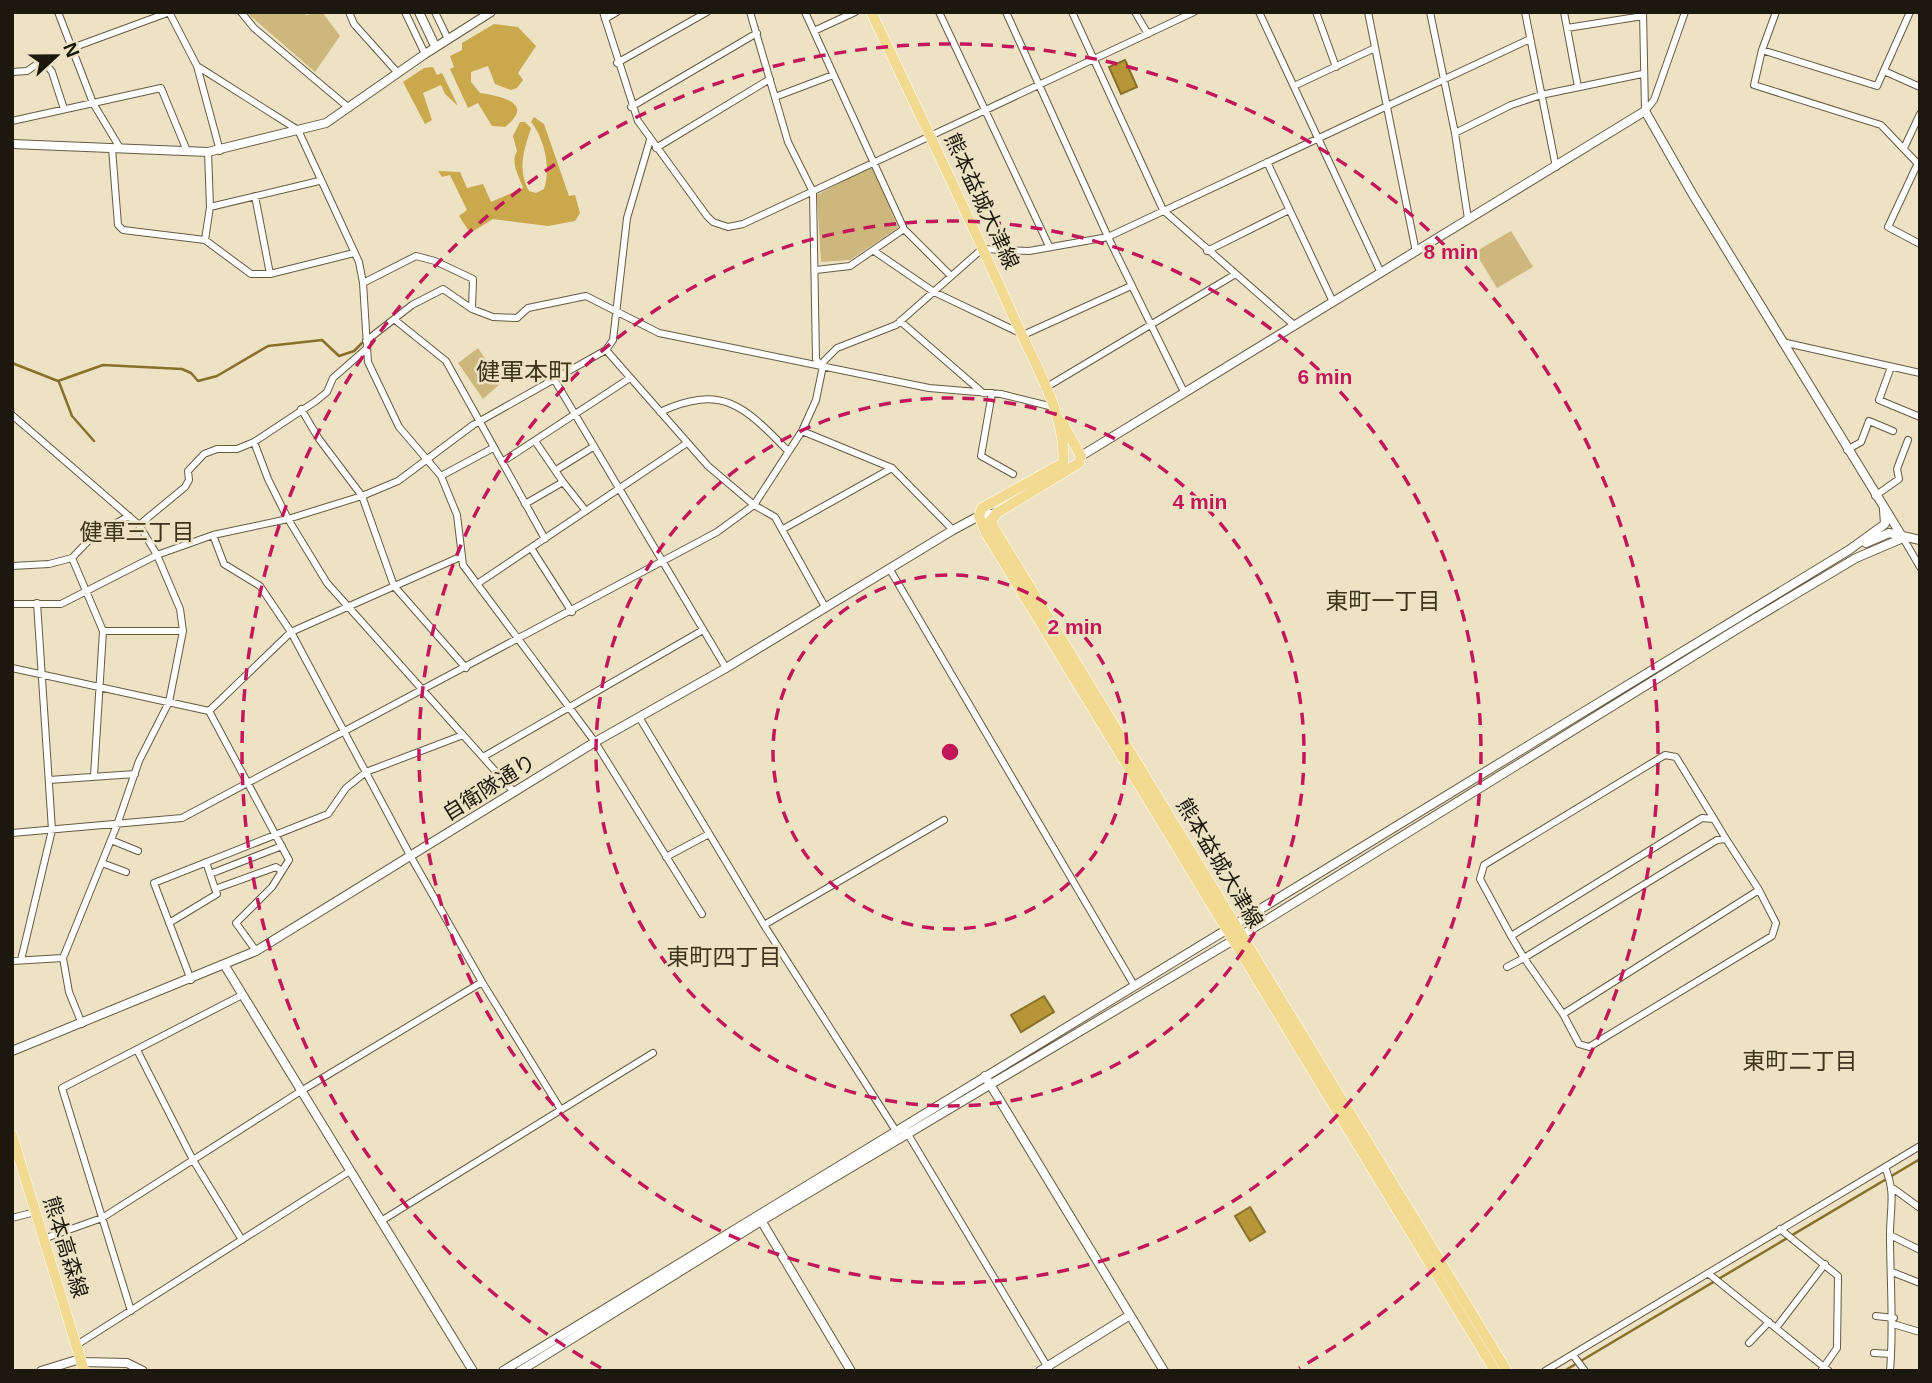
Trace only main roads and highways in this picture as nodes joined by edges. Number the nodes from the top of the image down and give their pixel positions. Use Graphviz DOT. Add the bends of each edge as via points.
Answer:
graph roads {
  1 [pos="872,12"];
  2 [pos="1053,407"];
  3 [pos="1081,456"];
  4 [pos="1063,463"];
  5 [pos="1230,926"];
  6 [pos="1237,937"];
  7 [pos="12,1136"];
  8 [pos="82,1364"];
  9 [pos="1495,1371"];
  10 [pos="1507,1371"];
  1 -- 2 [label="main road, 熊本益城大津線"];
  2 -- 3 [label="main road, 熊本益城大津線"];
  2 -- 4 [label="main road, 熊本益城大津線" via="1065,444"];
  3 -- 4 [label="main road"];
  3 -- 5 [label="main road, 熊本益城大津線" via="1076,468 991,520"];
  4 -- 5 [label="main road, 熊本益城大津線" via="990,502 974,519"];
  5 -- 6 [label="main road, 熊本益城大津線"];
  6 -- 9 [label="main road, 熊本益城大津線"];
  6 -- 10 [label="main road, 熊本益城大津線"];
  7 -- 8 [label="main road, 熊本高森線"];
}
